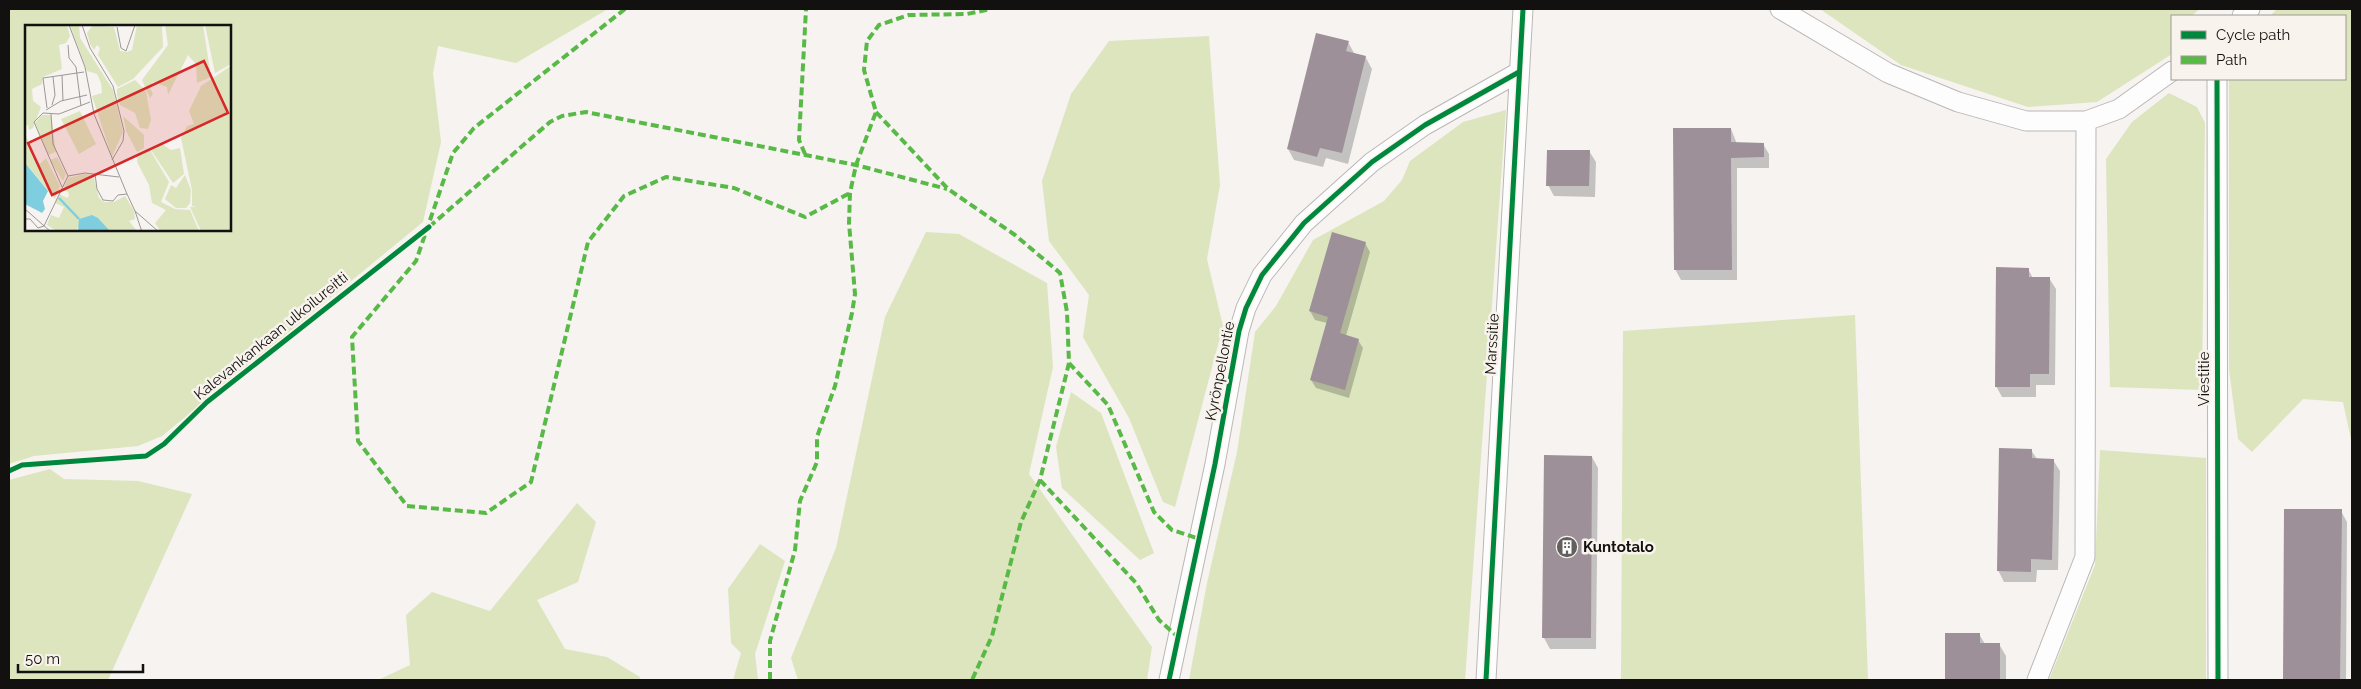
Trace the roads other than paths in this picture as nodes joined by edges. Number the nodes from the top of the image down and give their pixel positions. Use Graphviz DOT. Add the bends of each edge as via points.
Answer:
graph roads {
  1 [pos="1780,9"];
  2 [pos="1526,11"];
  3 [pos="1519,72"];
  4 [pos="2171,72"];
  5 [pos="2217,80"];
  6 [pos="2086,120"];
  7 [pos="1169,680"];
  8 [pos="1486,680"];
  9 [pos="2037,680"];
  10 [pos="2218,680"];
  1 -- 6 [label="street" via="1888,73 1958,102 2026,121"];
  2 -- 3 [label="street, Marssitie"];
  3 -- 7 [label="street, Kyrönpellontie" via="1425,125 1372,162 1304,223 1262,275 1239,331 1212,483"];
  3 -- 8 [label="street, Marssitie"];
  4 -- 6 [label="street" via="2119,109"];
  5 -- 10 [label="street, Viestitie"];
  6 -- 9 [label="street" via="2085,556"];
}
